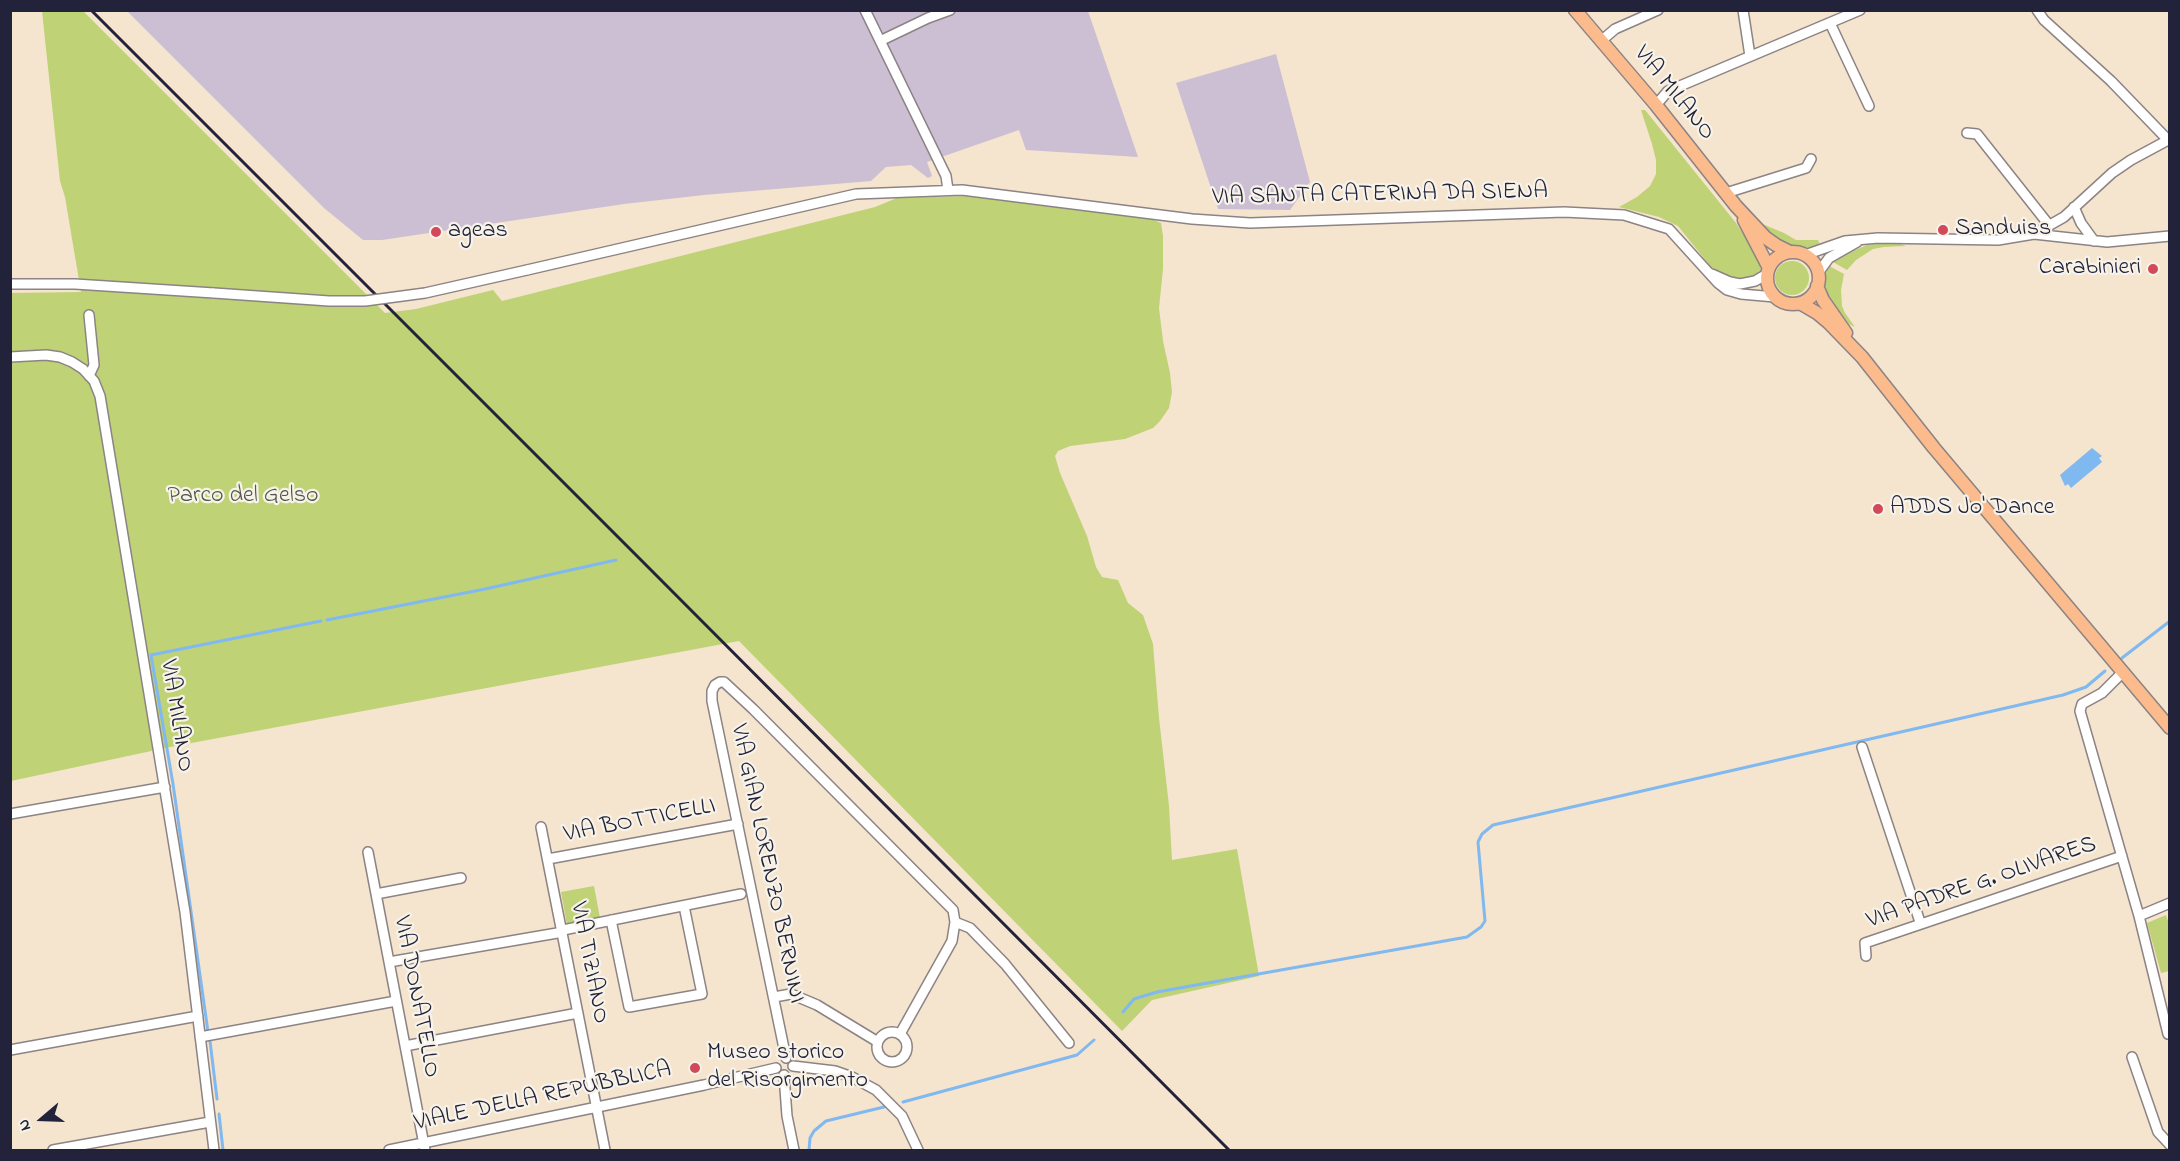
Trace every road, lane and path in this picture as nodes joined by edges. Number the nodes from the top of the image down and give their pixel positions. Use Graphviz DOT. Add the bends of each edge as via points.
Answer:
graph roads {
  1 [pos="865,10"];
  2 [pos="950,10"];
  3 [pos="1658,10"];
  4 [pos="1743,10"];
  5 [pos="1860,10"];
  6 [pos="2037,10"];
  7 [pos="1576,11"];
  8 [pos="1830,23"];
  9 [pos="1600,40"];
  10 [pos="880,41"];
  11 [pos="1750,56"];
  12 [pos="1656,105"];
  13 [pos="1869,106"];
  14 [pos="1967,134"];
  15 [pos="2169,139"];
  16 [pos="1811,159"];
  17 [pos="948,190"];
  18 [pos="1726,193"];
  19 [pos="1736,206"];
  20 [pos="2074,207"];
  21 [pos="2064,217"];
  22 [pos="2049,225"];
  23 [pos="2034,234"];
  24 [pos="2169,236"];
  25 [pos="2072,237"];
  26 [pos="1862,239"];
  27 [pos="2094,241"];
  28 [pos="1790,252"];
  29 [pos="1805,255"];
  30 [pos="1768,271"];
  31 [pos="1707,272"];
  32 [pos="1818,273"];
  33 [pos="10,284"];
  34 [pos="1817,286"];
  35 [pos="1775,297"];
  36 [pos="1800,303"];
  37 [pos="89,315"];
  38 [pos="10,357"];
  39 [pos="1862,357"];
  40 [pos="89,376"];
  41 [pos="2123,672"];
  42 [pos="2169,728"];
  43 [pos="1862,747"];
  44 [pos="165,787"];
  45 [pos="10,814"];
  46 [pos="738,824"];
  47 [pos="541,827"];
  48 [pos="368,852"];
  49 [pos="2122,856"];
  50 [pos="548,859"];
  51 [pos="461,878"];
  52 [pos="376,894"];
  53 [pos="741,894"];
  54 [pos="2169,903"];
  55 [pos="684,906"];
  56 [pos="2139,916"];
  57 [pos="611,920"];
  58 [pos="956,922"];
  59 [pos="1920,922"];
  60 [pos="563,931"];
  61 [pos="1866,956"];
  62 [pos="389,962"];
  63 [pos="774,997"];
  64 [pos="396,1001"];
  65 [pos="578,1013"];
  66 [pos="198,1016"];
  67 [pos="900,1034"];
  68 [pos="2168,1034"];
  69 [pos="200,1037"];
  70 [pos="878,1042"];
  71 [pos="1069,1043"];
  72 [pos="405,1046"];
  73 [pos="10,1050"];
  74 [pos="786,1058"];
  75 [pos="2132,1058"];
  76 [pos="793,1066"];
  77 [pos="776,1068"];
  78 [pos="784,1075"];
  79 [pos="596,1107"];
  80 [pos="210,1122"];
  81 [pos="2169,1145"];
  82 [pos="424,1147"];
  83 [pos="53,1150"];
  84 [pos="214,1150"];
  85 [pos="389,1150"];
  86 [pos="605,1150"];
  87 [pos="794,1150"];
  88 [pos="918,1150"];
  1 -- 10 [label="street"];
  2 -- 10 [label="street"];
  3 -- 9 [label="street"];
  4 -- 11 [label="street"];
  5 -- 8 [label="street"];
  6 -- 15 [label="street"];
  7 -- 9 [label="main road, VIA MILANO"];
  8 -- 11 [label="street"];
  8 -- 13 [label="street"];
  9 -- 12 [label="main road, VIA MILANO"];
  10 -- 17 [label="street" via="946,176"];
  11 -- 12 [label="street" via="1668,91"];
  12 -- 18 [label="main road, VIA MILANO"];
  14 -- 22 [label="street" via="1977,134"];
  15 -- 20 [label="street" via="2112,173"];
  16 -- 18 [label="street" via="1806,168"];
  17 -- 31 [label="street, VIA SANTA CATERINA DA SIENA" via="1250,223 1610,213 1669,229"];
  17 -- 33 [label="street, VIA SANTA CATERINA DA SIENA, bridge" via="856,194 425,293 364,301 75,284"];
  18 -- 19 [label="main road, VIA MILANO"];
  19 -- 28 [label="main road" via="1766,238"];
  19 -- 30 [label="main road"];
  20 -- 21 [label="street"];
  20 -- 27 [label="street"];
  21 -- 22 [label="street"];
  21 -- 25 [label="street"];
  22 -- 23 [label="street"];
  23 -- 25 [label="street"];
  23 -- 26 [label="street" via="1998,240"];
  24 -- 27 [label="street"];
  25 -- 27 [label="street"];
  26 -- 29 [label="street"];
  26 -- 32 [label="street" via="1829,258"];
  28 -- 29 [label="main road"];
  28 -- 30 [label="main road" via="1777,257"];
  29 -- 32 [label="main road"];
  30 -- 31 [label="street, VIA SANTA CATERINA DA SIENA" via="1755,281 1740,284"];
  30 -- 35 [label="main road" via="1768,285"];
  31 -- 35 [label="street, VIA SANTA CATERINA DA SIENA" via="1727,290"];
  32 -- 34 [label="main road"];
  34 -- 36 [label="main road"];
  34 -- 39 [label="main road"];
  35 -- 36 [label="main road"];
  36 -- 39 [label="main road" via="1829,323"];
  37 -- 40 [label="street" via="94,365"];
  38 -- 40 [label="street" via="60,357"];
  39 -- 41 [label="main road"];
  40 -- 44 [label="street, VIA MILANO" via="105,415"];
  41 -- 42 [label="main road"];
  41 -- 49 [label="street" via="2080,708"];
  43 -- 59 [label="street"];
  44 -- 45 [label="street"];
  44 -- 66 [label="street, VIA MILANO"];
  46 -- 50 [label="street, VIA BOTTICELLI"];
  46 -- 58 [label="street, VIA GIAN LORENZO BERNINI" via="712,701 712,691 720,682 753,709 953,910"];
  46 -- 63 [label="street, VIA GIAN LORENZO BERNINI"];
  47 -- 50 [label="street, VIA TIZIANO"];
  48 -- 52 [label="street, VIA DONATELLO"];
  49 -- 56 [label="street"];
  49 -- 59 [label="street, VIA PADRE G. OLIVARES"];
  50 -- 60 [label="street, VIA TIZIANO"];
  51 -- 52 [label="street, VIA DONATELLO"];
  52 -- 62 [label="street, VIA DONATELLO"];
  53 -- 55 [label="street"];
  54 -- 56 [label="street"];
  55 -- 57 [label="street"];
  55 -- 57 [label="street" via="702,994 629,1007"];
  56 -- 68 [label="street"];
  57 -- 60 [label="street"];
  58 -- 67 [label="street" via="952,941"];
  58 -- 71 [label="street" via="970,928 1005,964"];
  59 -- 61 [label="street, VIA PADRE G. OLIVARES" via="1865,943"];
  60 -- 62 [label="street"];
  60 -- 65 [label="street, VIA TIZIANO"];
  62 -- 64 [label="street, VIA DONATELLO"];
  63 -- 70 [label="street" via="791,994"];
  63 -- 74 [label="street, VIA GIAN LORENZO BERNINI"];
  64 -- 69 [label="street"];
  64 -- 72 [label="street, VIA DONATELLO"];
  65 -- 72 [label="street"];
  65 -- 79 [label="street, VIA TIZIANO"];
  66 -- 69 [label="street, VIA MILANO"];
  66 -- 73 [label="street"];
  67 -- 70 [label="street" via="887,1033"];
  67 -- 70 [label="street" via="907,1048 899,1061 884,1060 877,1052"];
  69 -- 80 [label="street, VIA MILANO"];
  72 -- 82 [label="street, VIA DONATELLO"];
  74 -- 76 [label="street"];
  74 -- 77 [label="street" via="778,1060"];
  75 -- 81 [label="street" via="2158,1132"];
  76 -- 78 [label="street"];
  76 -- 88 [label="street" via="835,1071 876,1090 902,1116"];
  77 -- 78 [label="street"];
  77 -- 79 [label="street, VIALE DELLA REPUBBLICA"];
  78 -- 87 [label="street"];
  79 -- 82 [label="street, VIALE DELLA REPUBBLICA"];
  79 -- 86 [label="street, VIA TIZIANO"];
  80 -- 83 [label="street"];
  80 -- 84 [label="street, VIA MILANO"];
  82 -- 85 [label="street, VIALE DELLA REPUBBLICA"];
}
